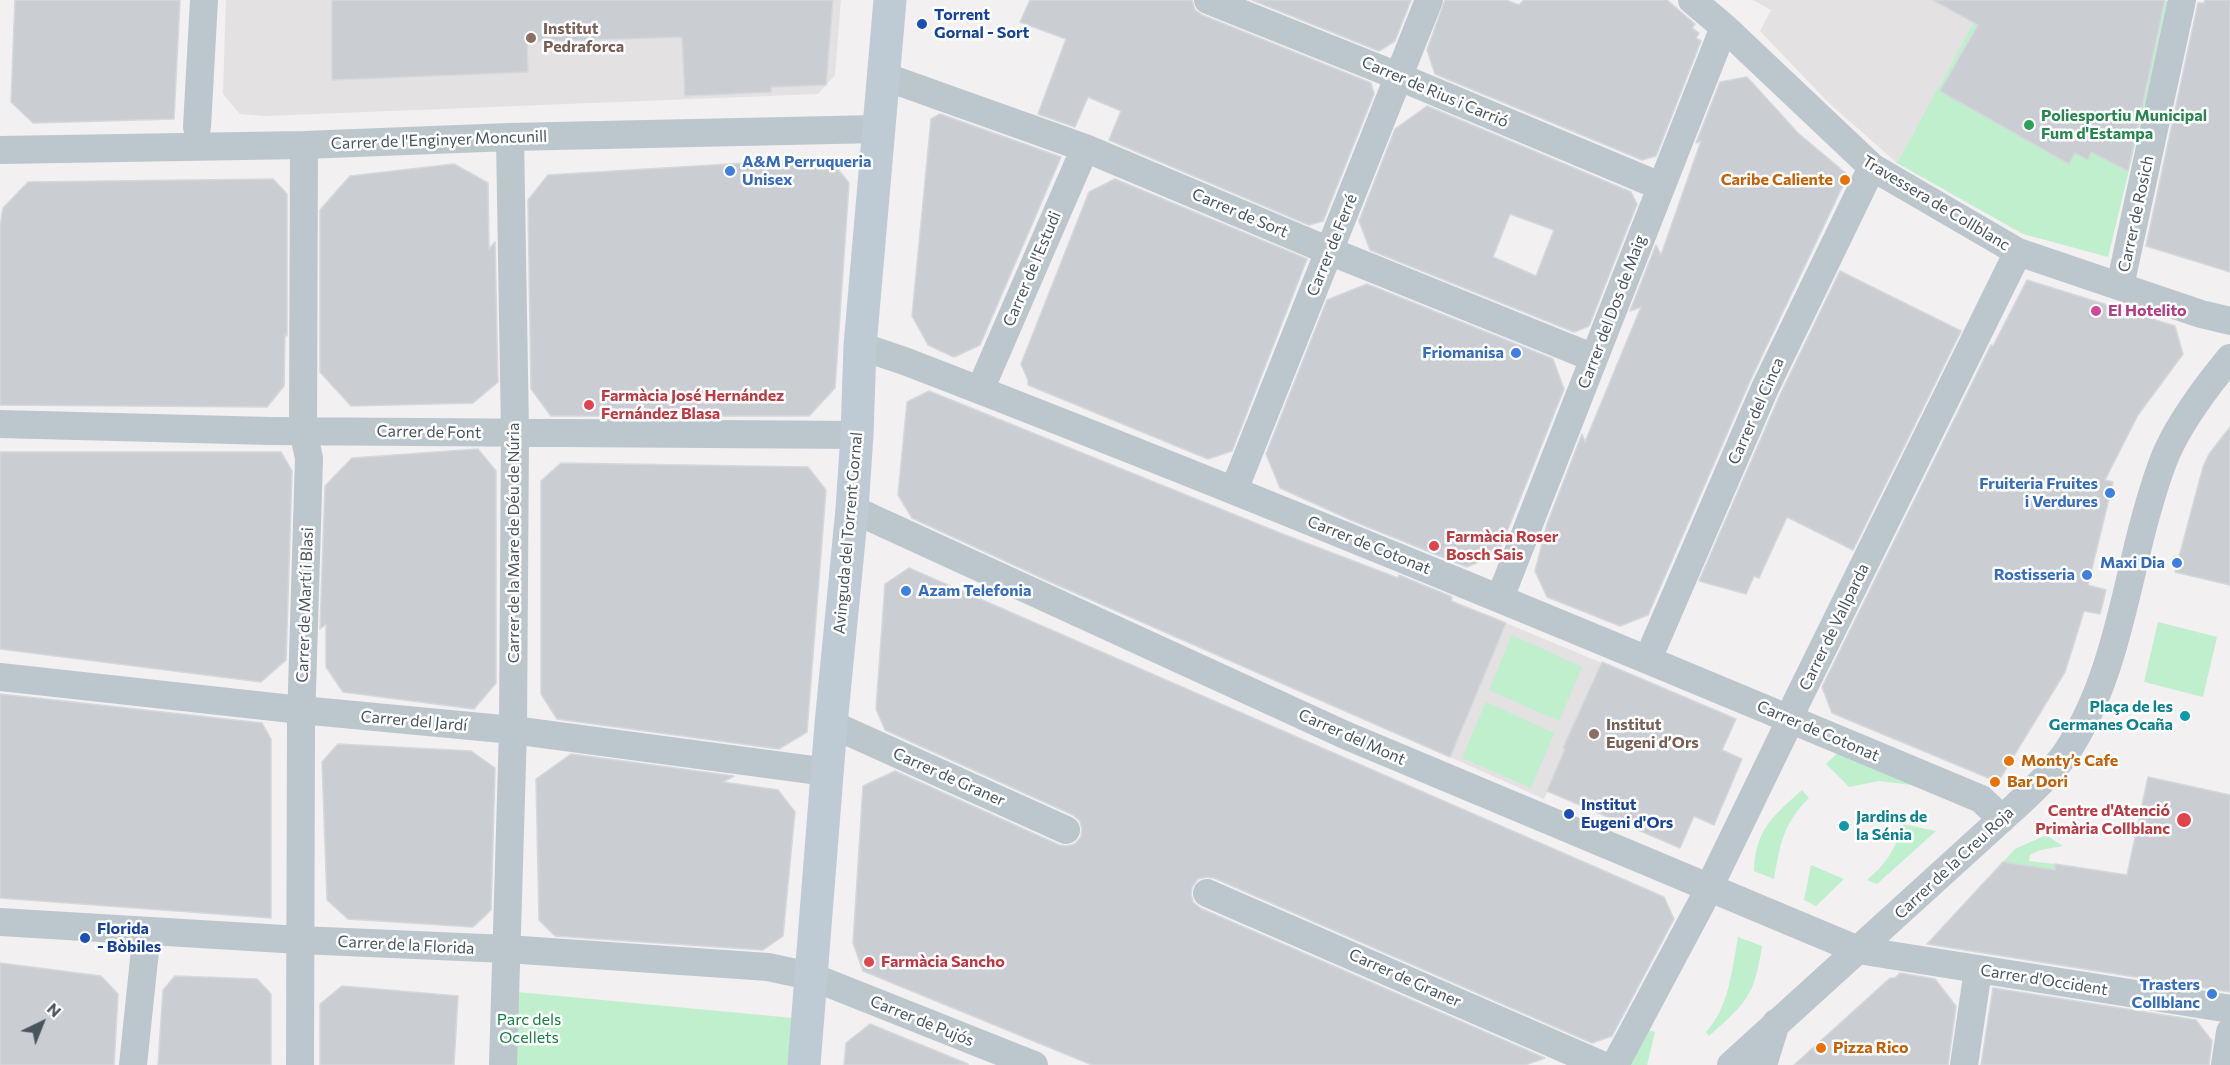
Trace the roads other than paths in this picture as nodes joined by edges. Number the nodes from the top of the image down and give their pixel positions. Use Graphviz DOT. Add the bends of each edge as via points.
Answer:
graph roads {
  1 [pos="204,0"];
  2 [pos="890,0"];
  3 [pos="1429,0"];
  4 [pos="1692,0"];
  5 [pos="2182,0"];
  6 [pos="1214,1"];
  7 [pos="1724,27"];
  8 [pos="883,76"];
  9 [pos="1399,77"];
  10 [pos="197,127"];
  11 [pos="878,129"];
  12 [pos="510,137"];
  13 [pos="304,146"];
  14 [pos="1085,148"];
  15 [pos="0,150"];
  16 [pos="1872,167"];
  17 [pos="1660,186"];
  18 [pos="1329,251"];
  19 [pos="2018,252"];
  20 [pos="2120,286"];
  21 [pos="2230,321"];
  22 [pos="860,346"];
  23 [pos="1594,358"];
  24 [pos="2230,358"];
  25 [pos="980,390"];
  26 [pos="0,424"];
  27 [pos="303,431"];
  28 [pos="515,433"];
  29 [pos="857,435"];
  30 [pos="1234,490"];
  31 [pos="852,509"];
  32 [pos="1500,598"];
  33 [pos="1648,659"];
  34 [pos="0,677"];
  35 [pos="301,710"];
  36 [pos="1788,719"];
  37 [pos="831,724"];
  38 [pos="513,730"];
  39 [pos="827,772"];
  40 [pos="2002,819"];
  41 [pos="1066,830"];
  42 [pos="1709,888"];
  43 [pos="1207,893"];
  44 [pos="0,922"];
  45 [pos="147,931"];
  46 [pos="300,940"];
  47 [pos="507,949"];
  48 [pos="1858,950"];
  49 [pos="1978,970"];
  50 [pos="810,976"];
  51 [pos="2230,1009"];
  52 [pos="1776,1023"];
  53 [pos="2230,1032"];
  54 [pos="133,1065"];
  55 [pos="300,1065"];
  56 [pos="503,1065"];
  57 [pos="804,1065"];
  58 [pos="1034,1065"];
  59 [pos="1602,1065"];
  60 [pos="1615,1065"];
  61 [pos="1731,1065"];
  62 [pos="1763,1065"];
  63 [pos="1964,1065"];
  64 [pos="2225,1065"];
  1 -- 10 [label="street"];
  2 -- 8 [label="street, Avinguda del Torrent Gornal"];
  3 -- 9 [label="street, Carrer de Ferré"];
  4 -- 7 [label="street, Travessera de Collblanc"];
  5 -- 20 [label="street, Carrer de Rosich"];
  6 -- 9 [label="street, Carrer de Rius i Carrió"];
  7 -- 16 [label="street, Travessera de Collblanc"];
  7 -- 17 [label="street, Carrer del Dos de Maig"];
  8 -- 11 [label="street, Avinguda del Torrent Gornal"];
  8 -- 14 [label="street, Carrer de Sort"];
  9 -- 17 [label="street, Carrer de Rius i Carrió"];
  9 -- 18 [label="street, Carrer de Ferré"];
  11 -- 12 [label="street, Carrer de l'Enginyer Moncunill"];
  11 -- 22 [label="street, Avinguda del Torrent Gornal"];
  12 -- 13 [label="street, Carrer de l'Enginyer Moncunill"];
  12 -- 28 [label="street, Carrer de la Mare de Déu de Núria"];
  13 -- 15 [label="street, Carrer de l'Enginyer Moncunill"];
  13 -- 27 [label="street, Carrer de Martí i Blasi"];
  14 -- 18 [label="street, Carrer de Sort"];
  14 -- 25 [label="street, Carrer de l'Estudi"];
  16 -- 19 [label="street, Travessera de Collblanc"];
  16 -- 33 [label="street, Carrer del Cinca" via="1765,388"];
  17 -- 23 [label="street, Carrer del Dos de Maig"];
  18 -- 23 [label="street, Carrer de Sort"];
  18 -- 30 [label="street, Carrer de Ferré"];
  19 -- 20 [label="street, Travessera de Collblanc"];
  19 -- 36 [label="street, Carrer de Vallparda"];
  20 -- 21 [label="street, Travessera de Collblanc"];
  22 -- 25 [label="street, Carrer de Cotonat"];
  22 -- 29 [label="street, Avinguda del Torrent Gornal"];
  23 -- 32 [label="street, Carrer del Dos de Maig"];
  24 -- 40 [label="street, Carrer de la Creu Roja" via="2183,422 2167,453 2152,493 2111,652 2084,722 2050,774"];
  25 -- 30 [label="street, Carrer de Cotonat"];
  26 -- 27 [label="street, Carrer de Font"];
  27 -- 28 [label="street, Carrer de Font"];
  27 -- 35 [label="street, Carrer de Martí i Blasi" via="309,458"];
  28 -- 29 [label="street, Carrer de Font"];
  28 -- 38 [label="street, Carrer de la Mare de Déu de Núria"];
  29 -- 31 [label="street, Avinguda del Torrent Gornal"];
  30 -- 32 [label="street, Carrer de Cotonat"];
  31 -- 37 [label="street, Avinguda del Torrent Gornal"];
  31 -- 42 [label="street, Carrer del Mont" via="1345,735"];
  32 -- 33 [label="street, Carrer de Cotonat"];
  33 -- 36 [label="street, Carrer de Cotonat"];
  34 -- 35 [label="street, Carrer del Jardí"];
  35 -- 38 [label="street, Carrer del Jardí"];
  35 -- 46 [label="street, Carrer de Martí i Blasi"];
  36 -- 40 [label="street, Carrer de Cotonat" via="1981,799"];
  36 -- 42 [label="street, Carrer de Vallparda"];
  37 -- 39 [label="street, Avinguda del Torrent Gornal"];
  37 -- 41 [label="street, Carrer de Graner"];
  38 -- 39 [label="street, Carrer del Jardí"];
  38 -- 47 [label="street, Carrer de la Mare de Déu de Núria"];
  39 -- 50 [label="street, Avinguda del Torrent Gornal"];
  40 -- 48 [label="street, Carrer de la Creu Roja"];
  42 -- 48 [label="street, Carrer del Mont"];
  42 -- 60 [label="street, Carrer de Vallparda"];
  43 -- 59 [label="street, Carrer de Graner"];
  44 -- 45 [label="street, Carrer de la Florida"];
  45 -- 46 [label="street, Carrer de la Florida"];
  45 -- 54 [label="street"];
  46 -- 47 [label="street, Carrer de la Florida"];
  46 -- 55 [label="street, Carrer de Martí i Blasi"];
  47 -- 50 [label="street, Carrer de la Florida" via="768,967"];
  47 -- 56 [label="street"];
  48 -- 49 [label="street, Carrer d'Occident"];
  48 -- 52 [label="street, Carrer de la Creu Roja"];
  49 -- 51 [label="street, Carrer d'Occident"];
  49 -- 63 [label="street"];
  50 -- 57 [label="street, Avinguda del Torrent Gornal"];
  50 -- 58 [label="street, Carrer de Pujós"];
  52 -- 61 [label="street, Carrer de la Creu Roja"];
  52 -- 62 [label="street"];
  53 -- 64 [label="street"];
}
